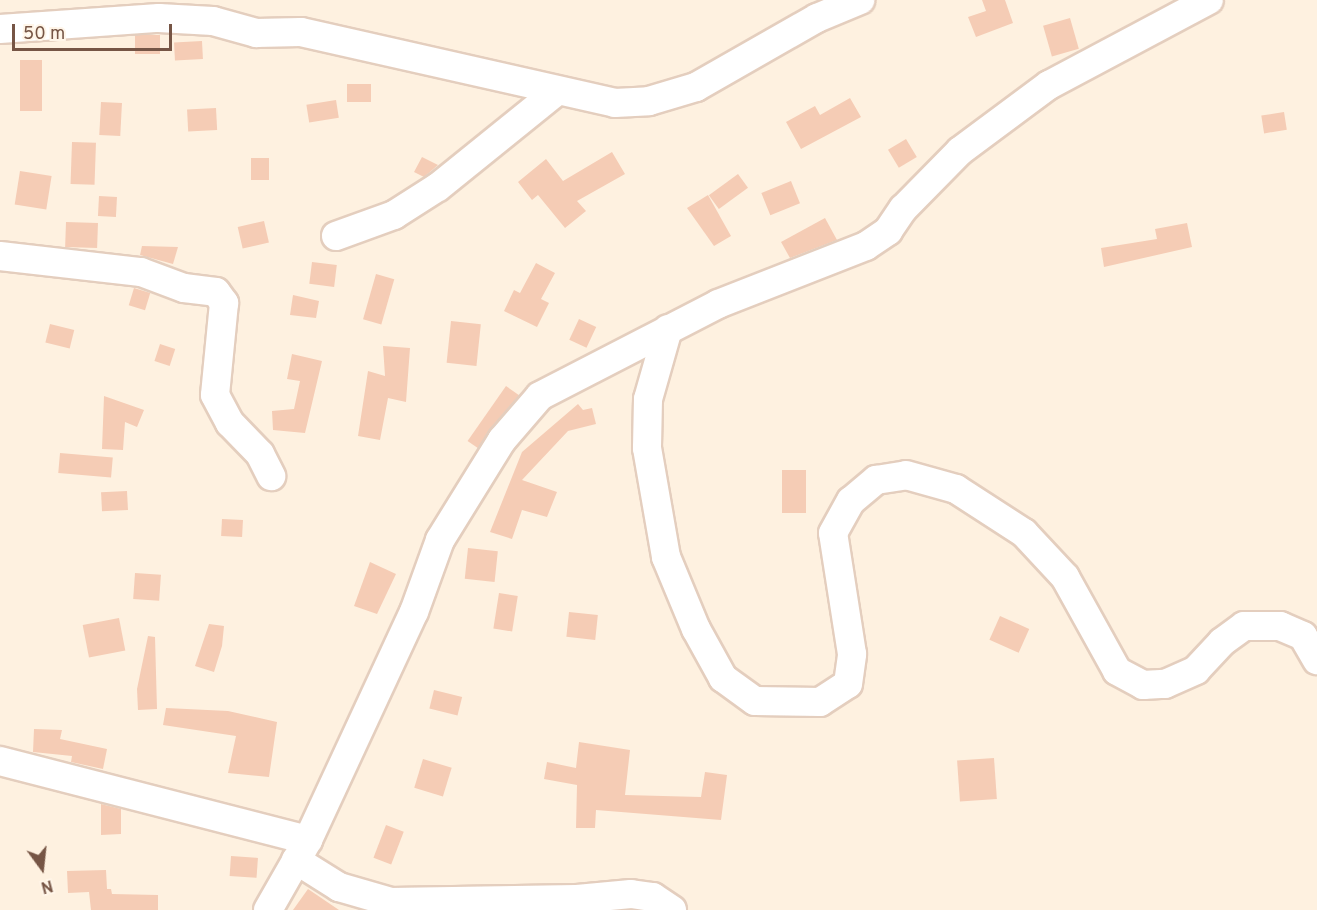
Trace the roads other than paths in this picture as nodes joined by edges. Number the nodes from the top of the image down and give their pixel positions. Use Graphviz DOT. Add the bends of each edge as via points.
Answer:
graph roads {
  1 [pos="860,0"];
  2 [pos="1209,0"];
  3 [pos="1174,10"];
  4 [pos="110,12"];
  5 [pos="0,29"];
  6 [pos="557,91"];
  7 [pos="336,236"];
  8 [pos="0,256"];
  9 [pos="668,329"];
  10 [pos="271,476"];
  11 [pos="1317,660"];
  12 [pos="0,761"];
  13 [pos="302,850"];
  14 [pos="268,910"];
  15 [pos="672,910"];
  1 -- 6 [label="street" via="817,18 696,87 615,103"];
  2 -- 3 [label="street"];
  3 -- 9 [label="street" via="1048,85 960,151 908,203 888,231 866,246 718,304"];
  4 -- 5 [label="street"];
  4 -- 6 [label="street" via="213,21 256,33 302,32"];
  6 -- 7 [label="street" via="438,187 394,215"];
  8 -- 10 [label="street" via="141,272 184,288 216,292 224,303 215,395 230,423 260,454"];
  9 -- 11 [label="street" via="648,399 647,448 666,557 696,629 723,678 755,701 820,702 848,684 852,654 833,533 851,501 876,480 906,475 956,489 1024,533 1065,577 1117,671 1143,685 1165,684 1196,670 1222,642 1244,626 1280,626 1303,636"];
  9 -- 13 [label="street" via="540,396 502,440 440,540 414,612"];
  12 -- 13 [label="street"];
  13 -- 14 [label="street"];
  13 -- 15 [label="street" via="339,887 391,902 577,899 631,894 653,897"];
}
